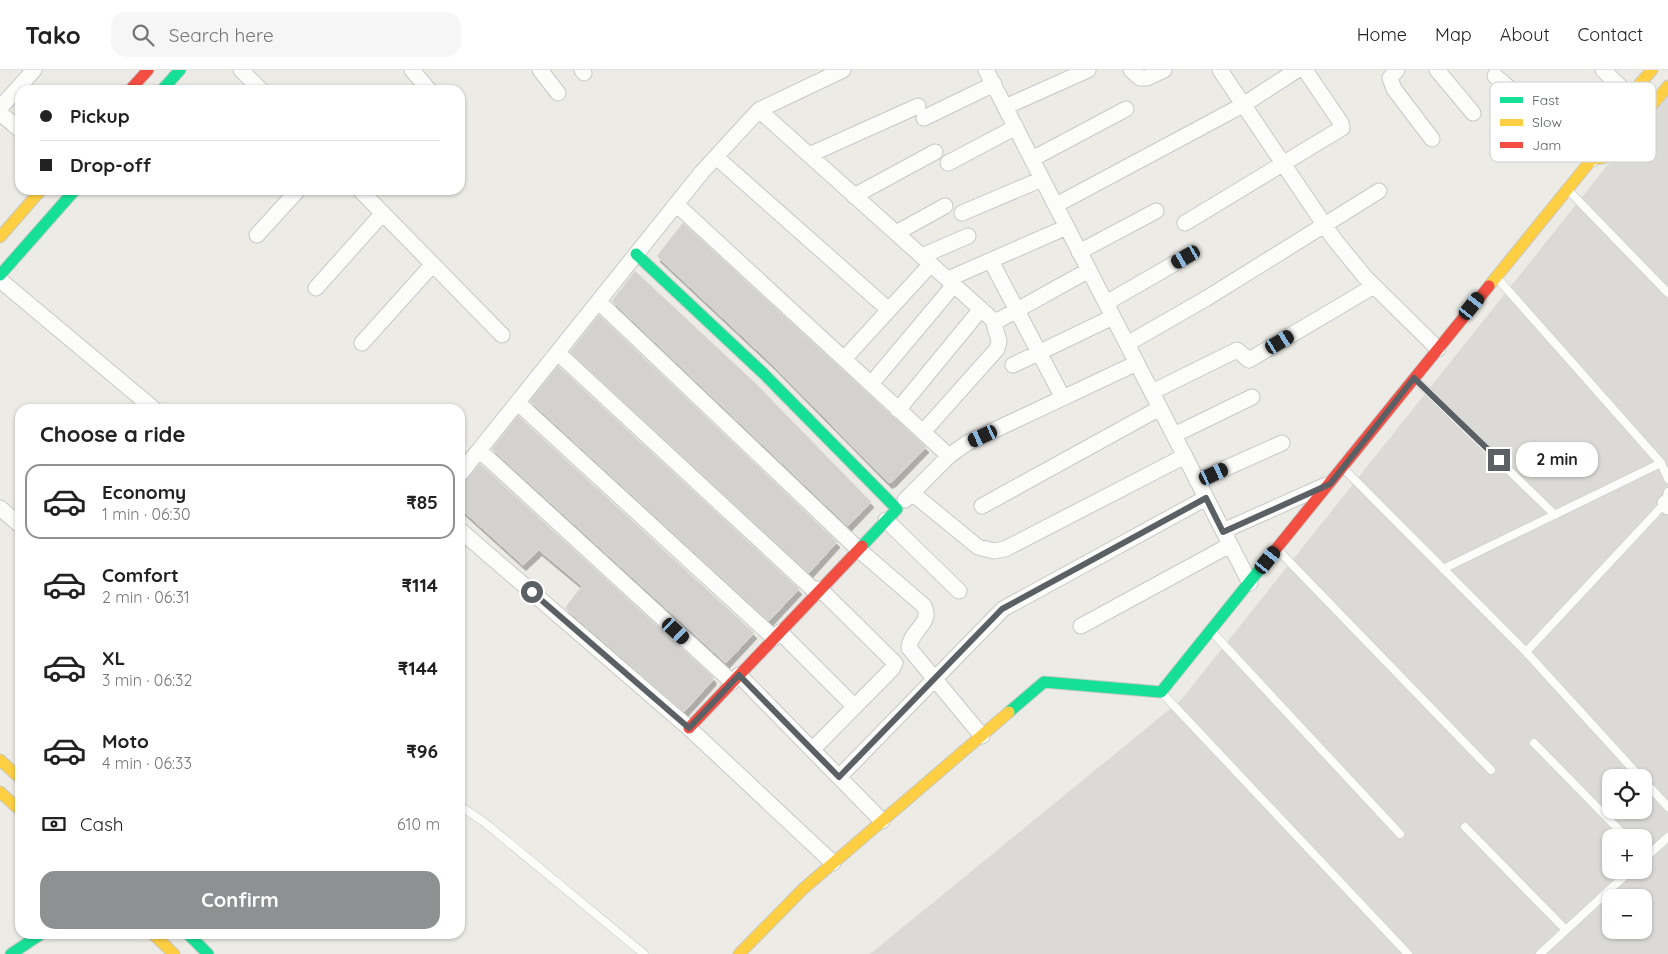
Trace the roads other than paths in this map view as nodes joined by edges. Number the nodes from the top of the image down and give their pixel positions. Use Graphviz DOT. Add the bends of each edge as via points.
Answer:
graph roads {
  1 [pos="34,70"];
  2 [pos="148,70"];
  3 [pos="180,70"];
  4 [pos="241,70"];
  5 [pos="412,70"];
  6 [pos="540,70"];
  7 [pos="843,70"];
  8 [pos="986,70"];
  9 [pos="1088,70"];
  10 [pos="1131,70"];
  11 [pos="1164,70"];
  12 [pos="1220,70"];
  13 [pos="1297,70"];
  14 [pos="1305,70"];
  15 [pos="1397,70"];
  16 [pos="1437,70"];
  17 [pos="1603,70"];
  18 [pos="1652,70"];
  19 [pos="1495,76"];
  20 [pos="1502,82"];
  21 [pos="1615,82"];
  22 [pos="1642,82"];
  23 [pos="994,84"];
  24 [pos="21,85"];
  25 [pos="134,85"];
  26 [pos="166,85"];
  27 [pos="256,85"];
  28 [pos="425,85"];
  29 [pos="1668,86"];
  30 [pos="15,91"];
  31 [pos="558,93"];
  32 [pos="1656,100"];
  33 [pos="1243,105"];
  34 [pos="1005,107"];
  35 [pos="0,108"];
  36 [pos="1126,109"];
  37 [pos="759,110"];
  38 [pos="0,113"];
  39 [pos="1473,113"];
  40 [pos="15,126"];
  41 [pos="1016,127"];
  42 [pos="1432,139"];
  43 [pos="935,152"];
  44 [pos="809,155"];
  45 [pos="716,157"];
  46 [pos="1032,158"];
  47 [pos="1590,162"];
  48 [pos="948,163"];
  49 [pos="1284,165"];
  50 [pos="1042,179"];
  51 [pos="1567,189"];
  52 [pos="1379,191"];
  53 [pos="38,195"];
  54 [pos="71,195"];
  55 [pos="294,195"];
  56 [pos="365,195"];
  57 [pos="854,196"];
  58 [pos="676,204"];
  59 [pos="1056,205"];
  60 [pos="945,206"];
  61 [pos="1156,211"];
  62 [pos="383,213"];
  63 [pos="962,213"];
  64 [pos="1185,223"];
  65 [pos="1325,225"];
  66 [pos="1067,227"];
  67 [pos="896,233"];
  68 [pos="258,235"];
  69 [pos="968,236"];
  70 [pos="0,237"];
  71 [pos="1080,252"];
  72 [pos="636,254"];
  73 [pos="0,256"];
  74 [pos="1186,257"];
  75 [pos="926,260"];
  76 [pos="990,261"];
  77 [pos="10,263"];
  78 [pos="433,264"];
  79 [pos="1089,270"];
  80 [pos="0,275"];
  81 [pos="1496,277"];
  82 [pos="0,280"];
  83 [pos="951,282"];
  84 [pos="1374,286"];
  85 [pos="316,288"];
  86 [pos="1668,292"];
  87 [pos="599,302"];
  88 [pos="1106,303"];
  89 [pos="981,309"];
  90 [pos="889,310"];
  91 [pos="1017,310"];
  92 [pos="1113,317"];
  93 [pos="993,320"];
  94 [pos="502,335"];
  95 [pos="362,343"];
  96 [pos="1127,344"];
  97 [pos="1438,349"];
  98 [pos="1039,352"];
  99 [pos="558,353"];
  100 [pos="844,359"];
  101 [pos="1137,363"];
  102 [pos="1013,365"];
  103 [pos="1414,378"];
  104 [pos="871,384"];
  105 [pos="1152,392"];
  106 [pos="1252,397"];
  107 [pos="1063,398"];
  108 [pos="518,403"];
  109 [pos="148,404"];
  110 [pos="1160,408"];
  111 [pos="898,410"];
  112 [pos="923,432"];
  113 [pos="1174,435"];
  114 [pos="1282,443"];
  115 [pos="479,450"];
  116 [pos="949,456"];
  117 [pos="1184,456"];
  118 [pos="1661,463"];
  119 [pos="465,468"];
  120 [pos="1342,468"];
  121 [pos="1668,479"];
  122 [pos="1198,481"];
  123 [pos="1330,484"];
  124 [pos="912,494"];
  125 [pos="1206,498"];
  126 [pos="1667,501"];
  127 [pos="982,506"];
  128 [pos="0,508"];
  129 [pos="897,509"];
  130 [pos="1555,515"];
  131 [pos="886,520"];
  132 [pos="15,521"];
  133 [pos="465,534"];
  134 [pos="1227,538"];
  135 [pos="858,549"];
  136 [pos="1277,549"];
  137 [pos="1443,569"];
  138 [pos="1250,583"];
  139 [pos="818,591"];
  140 [pos="958,591"];
  141 [pos="1081,626"];
  142 [pos="1210,631"];
  143 [pos="777,635"];
  144 [pos="1526,652"];
  145 [pos="735,679"];
  146 [pos="936,679"];
  147 [pos="1161,692"];
  148 [pos="854,706"];
  149 [pos="689,728"];
  150 [pos="982,736"];
  151 [pos="1534,743"];
  152 [pos="812,750"];
  153 [pos="0,760"];
  154 [pos="1633,769"];
  155 [pos="1492,770"];
  156 [pos="15,774"];
  157 [pos="839,777"];
  158 [pos="1652,790"];
  159 [pos="0,792"];
  160 [pos="15,806"];
  161 [pos="1668,807"];
  162 [pos="465,809"];
  163 [pos="882,821"];
  164 [pos="1465,827"];
  165 [pos="1618,829"];
  166 [pos="1400,834"];
  167 [pos="1668,836"];
  168 [pos="1652,850"];
  169 [pos="833,863"];
  170 [pos="1622,879"];
  171 [pos="1566,930"];
  172 [pos="34,939"];
  173 [pos="158,939"];
  174 [pos="193,939"];
  175 [pos="11,954"];
  176 [pos="174,954"];
  177 [pos="208,954"];
  178 [pos="644,954"];
  179 [pos="739,954"];
  180 [pos="1408,954"];
  181 [pos="1540,954"];
  1 -- 24 [label="street"];
  2 -- 25 [label="street"];
  3 -- 26 [label="street"];
  4 -- 27 [label="street"];
  5 -- 28 [label="street"];
  6 -- 31 [label="street"];
  7 -- 37 [label="street"];
  8 -- 23 [label="street"];
  9 -- 34 [label="street"];
  10 -- 11 [label="street" via="1140,78"];
  12 -- 33 [label="street"];
  13 -- 33 [label="street"];
  14 -- 49 [label="street" via="1342,128"];
  15 -- 42 [label="street" via="1390,78 1394,89"];
  16 -- 39 [label="street"];
  17 -- 21 [label="street"];
  18 -- 22 [label="street"];
  19 -- 20 [label="street"];
  23 -- 34 [label="street"];
  23 -- 44 [label="street"];
  29 -- 32 [label="street"];
  30 -- 35 [label="street"];
  33 -- 49 [label="street"];
  33 -- 59 [label="street"];
  34 -- 41 [label="street"];
  36 -- 46 [label="street"];
  37 -- 44 [label="street"];
  37 -- 45 [label="street"];
  38 -- 40 [label="street"];
  41 -- 46 [label="street"];
  41 -- 48 [label="street"];
  43 -- 57 [label="street"];
  44 -- 57 [label="street"];
  45 -- 58 [label="street"];
  45 -- 90 [label="street"];
  46 -- 50 [label="street"];
  47 -- 51 [label="street"];
  49 -- 64 [label="street"];
  49 -- 65 [label="street"];
  50 -- 59 [label="street"];
  50 -- 63 [label="street"];
  51 -- 81 [label="street"];
  51 -- 86 [label="lane"];
  52 -- 65 [label="street"];
  53 -- 70 [label="street"];
  54 -- 77 [label="street"];
  55 -- 68 [label="street"];
  56 -- 62 [label="street"];
  57 -- 67 [label="street"];
  58 -- 72 [label="street"];
  58 -- 100 [label="street"];
  59 -- 66 [label="street"];
  60 -- 67 [label="street"];
  61 -- 71 [label="street"];
  62 -- 78 [label="street"];
  62 -- 85 [label="street"];
  65 -- 84 [label="street"];
  65 -- 96 [label="street"];
  66 -- 71 [label="street"];
  66 -- 76 [label="street"];
  67 -- 75 [label="street"];
  69 -- 75 [label="street"];
  71 -- 79 [label="street"];
  72 -- 87 [label="street"];
  72 -- 129 [label="street" via="764,374"];
  73 -- 77 [label="street"];
  74 -- 88 [label="street"];
  75 -- 83 [label="street"];
  75 -- 90 [label="street"];
  76 -- 83 [label="street"];
  76 -- 91 [label="street"];
  77 -- 80 [label="street"];
  78 -- 94 [label="street"];
  78 -- 95 [label="street"];
  79 -- 88 [label="street"];
  79 -- 91 [label="street"];
  81 -- 97 [label="street"];
  81 -- 118 [label="lane"];
  82 -- 109 [label="street"];
  83 -- 89 [label="street"];
  83 -- 104 [label="street"];
  84 -- 97 [label="street"];
  84 -- 105 [label="street" via="1249,360 1237,350"];
  87 -- 99 [label="street"];
  87 -- 135 [label="street"];
  88 -- 92 [label="street"];
  89 -- 93 [label="street"];
  89 -- 111 [label="street"];
  90 -- 100 [label="street"];
  91 -- 93 [label="street"];
  91 -- 98 [label="street"];
  92 -- 96 [label="street"];
  92 -- 98 [label="street"];
  93 -- 112 [label="street" via="1000,341 997,349"];
  96 -- 101 [label="street"];
  97 -- 103 [label="street"];
  98 -- 102 [label="street"];
  98 -- 107 [label="street"];
  99 -- 108 [label="street"];
  99 -- 139 [label="street"];
  100 -- 104 [label="street"];
  101 -- 105 [label="street"];
  101 -- 107 [label="street"];
  103 -- 120 [label="street"];
  103 -- 130 [label="lane"];
  104 -- 111 [label="street"];
  105 -- 110 [label="street"];
  106 -- 113 [label="street"];
  107 -- 116 [label="street" via="967,443"];
  108 -- 115 [label="street"];
  108 -- 143 [label="street"];
  110 -- 113 [label="street"];
  110 -- 127 [label="street"];
  111 -- 112 [label="street"];
  112 -- 116 [label="street"];
  113 -- 117 [label="street"];
  114 -- 122 [label="street"];
  115 -- 119 [label="street"];
  115 -- 145 [label="street"];
  116 -- 124 [label="street"];
  117 -- 122 [label="street"];
  117 -- 124 [label="street" via="1005,549 994,551 978,547"];
  118 -- 121 [label="lane"];
  118 -- 130 [label="lane"];
  120 -- 123 [label="street"];
  120 -- 137 [label="lane"];
  122 -- 125 [label="street"];
  123 -- 134 [label="street"];
  123 -- 136 [label="street"];
  124 -- 129 [label="street"];
  125 -- 134 [label="street"];
  125 -- 146 [label="street" via="1002,609"];
  126 -- 144 [label="lane"];
  128 -- 132 [label="street"];
  129 -- 131 [label="street"];
  130 -- 137 [label="lane"];
  131 -- 135 [label="street"];
  131 -- 140 [label="street"];
  133 -- 149 [label="street"];
  134 -- 138 [label="street"];
  134 -- 141 [label="street"];
  135 -- 139 [label="street"];
  135 -- 146 [label="street" via="924,606 928,613 926,620 909,640 909,648"];
  136 -- 138 [label="street"];
  136 -- 155 [label="lane"];
  137 -- 144 [label="lane"];
  138 -- 142 [label="street"];
  139 -- 143 [label="street"];
  139 -- 148 [label="street" via="895,663"];
  142 -- 147 [label="street"];
  142 -- 166 [label="lane"];
  143 -- 145 [label="street"];
  143 -- 148 [label="street"];
  144 -- 154 [label="lane"];
  145 -- 149 [label="street"];
  145 -- 152 [label="street"];
  146 -- 150 [label="street"];
  146 -- 157 [label="street"];
  147 -- 150 [label="street" via="1044,682"];
  147 -- 180 [label="lane"];
  148 -- 152 [label="street"];
  149 -- 169 [label="street"];
  150 -- 163 [label="street"];
  151 -- 165 [label="lane"];
  152 -- 157 [label="street"];
  153 -- 156 [label="street"];
  157 -- 163 [label="street"];
  158 -- 161 [label="lane"];
  159 -- 160 [label="street"];
  162 -- 178 [label="lane"];
  163 -- 169 [label="street"];
  164 -- 171 [label="lane"];
  167 -- 168 [label="lane"];
  169 -- 179 [label="street" via="802,889"];
  170 -- 171 [label="lane"];
  171 -- 181 [label="lane"];
  172 -- 175 [label="street"];
  173 -- 176 [label="street"];
  174 -- 177 [label="street"];
}
